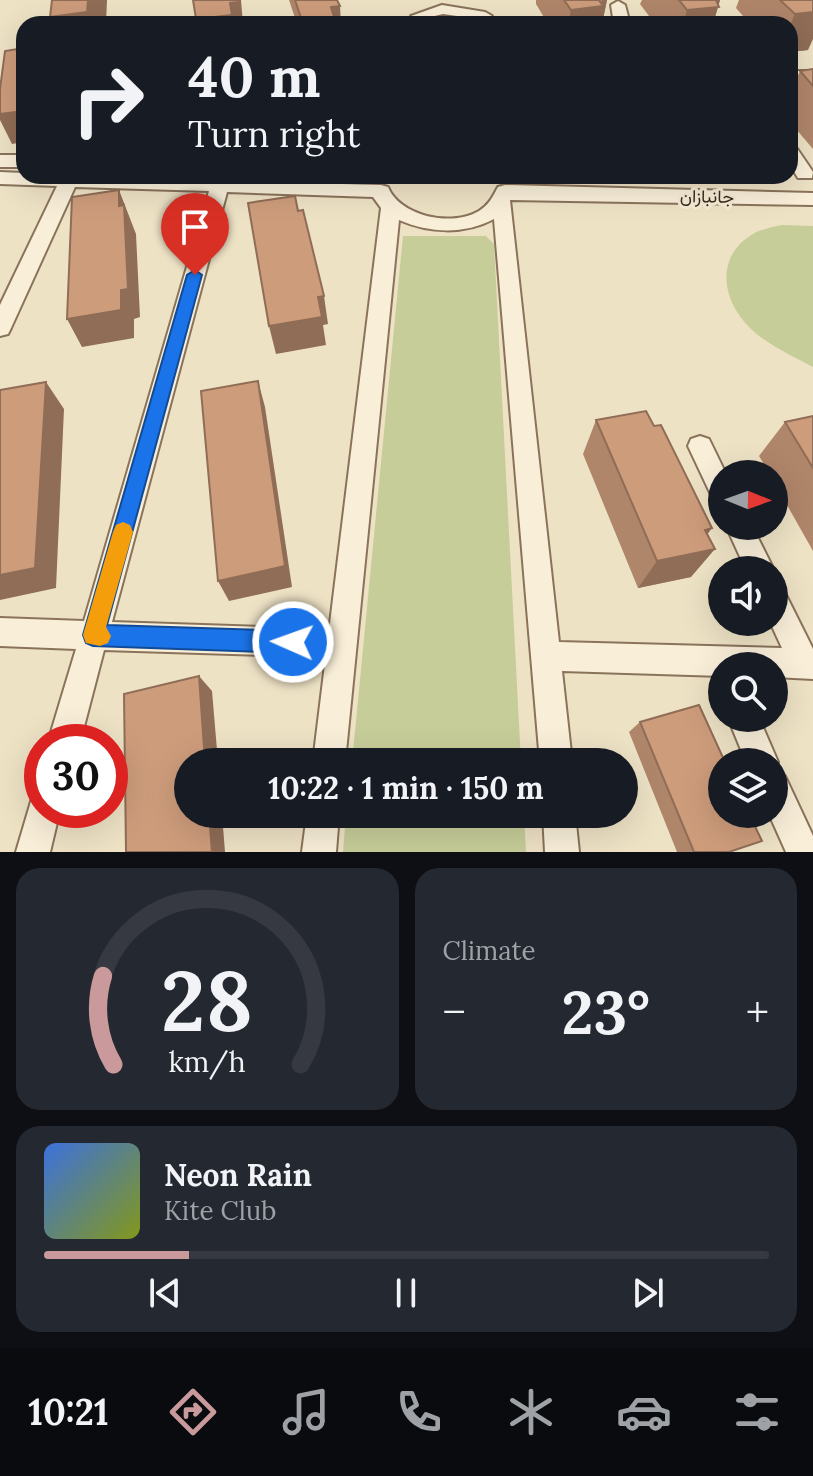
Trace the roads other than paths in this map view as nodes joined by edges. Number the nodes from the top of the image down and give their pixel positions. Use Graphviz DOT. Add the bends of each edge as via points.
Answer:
graph roads {
  1 [pos="618,5"];
  2 [pos="487,15"];
  3 [pos="427,16"];
  4 [pos="620,16"];
  5 [pos="798,163"];
  6 [pos="805,174"];
  7 [pos="67,184"];
  8 [pos="190,184"];
  9 [pos="220,185"];
  10 [pos="502,190"];
  11 [pos="385,192"];
  12 [pos="813,199"];
  13 [pos="0,328"];
  14 [pos="700,446"];
  15 [pos="708,462"];
  16 [pos="788,626"];
  17 [pos="0,632"];
  18 [pos="93,635"];
  19 [pos="293,642"];
  20 [pos="548,656"];
  21 [pos="809,664"];
  22 [pos="788,665"];
  23 [pos="708,666"];
  24 [pos="69,724"];
  25 [pos="330,748"];
  26 [pos="555,748"];
  27 [pos="788,818"];
  28 [pos="39,828"];
  29 [pos="322,828"];
  30 [pos="560,828"];
  31 [pos="33,852"];
  32 [pos="319,852"];
  33 [pos="562,852"];
  34 [pos="803,852"];
  1 -- 4 [label="street"];
  2 -- 3 [label="street" via="442,9"];
  5 -- 6 [label="street"];
  7 -- 13 [label="street"];
  8 -- 9 [label="street"];
  9 -- 11 [label="street"];
  9 -- 18 [label="street"];
  10 -- 11 [label="street" via="490,213 443,224 406,217"];
  10 -- 12 [label="street, جانبازان"];
  10 -- 20 [label="street"];
  11 -- 25 [label="street"];
  14 -- 15 [label="street"];
  16 -- 21 [label="street"];
  17 -- 18 [label="street"];
  18 -- 19 [label="street"];
  18 -- 24 [label="street"];
  20 -- 23 [label="street"];
  20 -- 26 [label="street"];
  21 -- 22 [label="street"];
  27 -- 34 [label="street"];
  28 -- 31 [label="street"];
  29 -- 32 [label="street"];
  30 -- 33 [label="street"];
}
